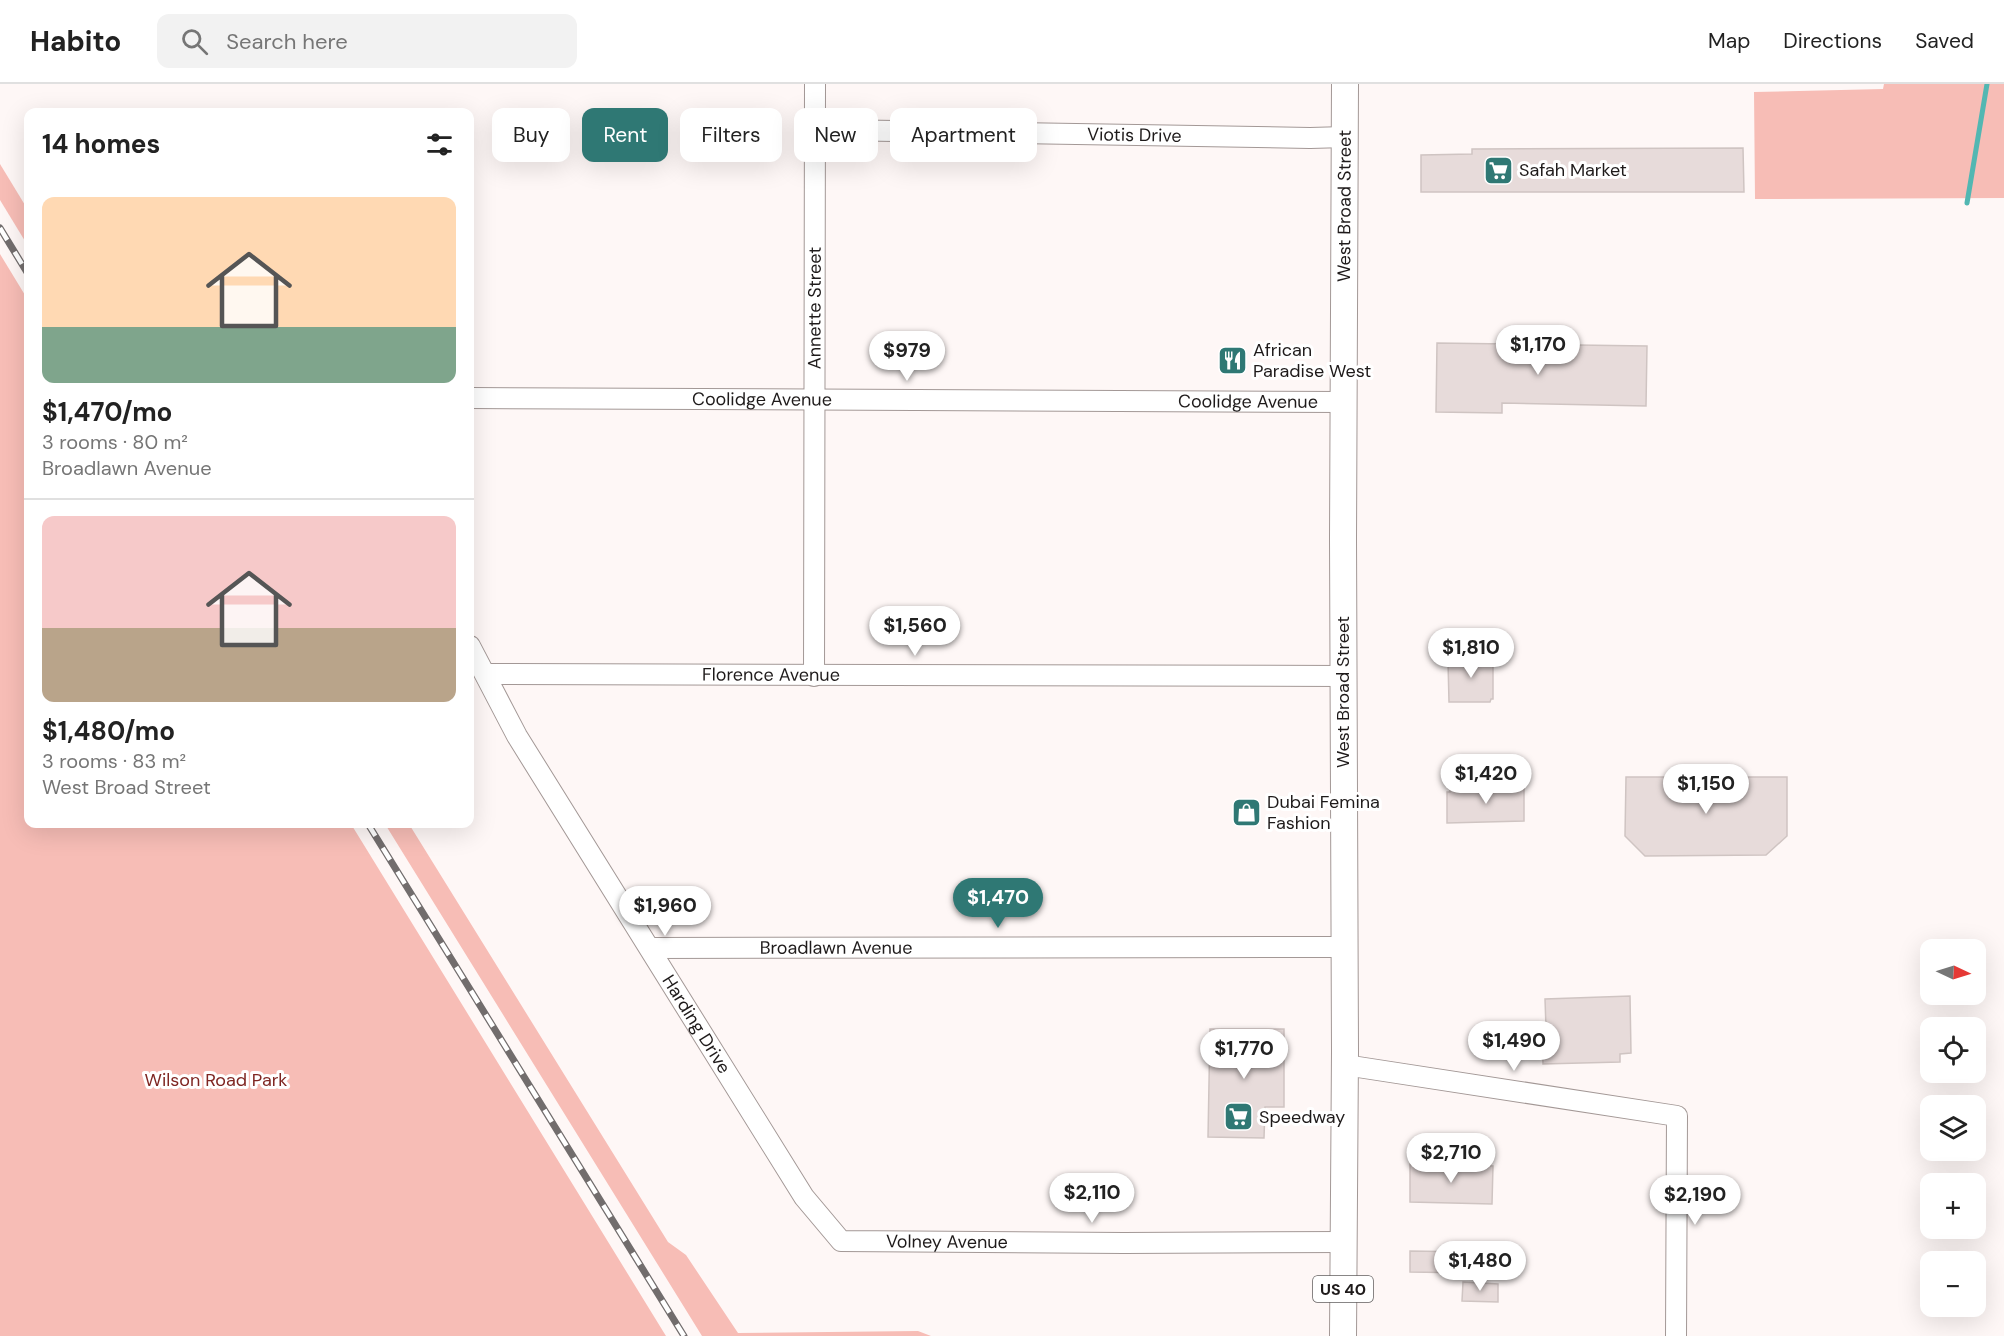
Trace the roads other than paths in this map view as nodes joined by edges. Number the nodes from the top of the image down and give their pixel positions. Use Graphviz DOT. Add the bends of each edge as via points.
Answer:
graph roads {
  1 [pos="815,84"];
  2 [pos="1345,84"];
  3 [pos="815,108"];
  4 [pos="878,131"];
  5 [pos="1345,137"];
  6 [pos="815,162"];
  7 [pos="474,398"];
  8 [pos="814,400"];
  9 [pos="1344,402"];
  10 [pos="474,653"];
  11 [pos="486,674"];
  12 [pos="814,676"];
  13 [pos="1344,676"];
  14 [pos="1345,947"];
  15 [pos="650,948"];
  16 [pos="1345,1065"];
  17 [pos="841,1241"];
  18 [pos="1343,1242"];
  19 [pos="1343,1336"];
  20 [pos="1676,1336"];
  1 -- 3 [label="street, Annette Street"];
  2 -- 5 [label="main road, West Broad Street / US 40"];
  4 -- 5 [label="street, Viotis Drive"];
  5 -- 9 [label="main road, West Broad Street / US 40"];
  6 -- 8 [label="street, Annette Street"];
  7 -- 8 [label="street, Coolidge Avenue"];
  8 -- 9 [label="street, Coolidge Avenue"];
  8 -- 12 [label="street, Annette Street"];
  9 -- 13 [label="main road, West Broad Street / US 40"];
  10 -- 11 [label="street, Harding Drive"];
  11 -- 12 [label="street, Florence Avenue"];
  11 -- 15 [label="street, Harding Drive" via="517,736"];
  12 -- 13 [label="street, Florence Avenue"];
  13 -- 14 [label="main road, West Broad Street / US 40"];
  14 -- 15 [label="street, Broadlawn Avenue"];
  14 -- 16 [label="main road, West Broad Street / US 40"];
  15 -- 17 [label="street, Harding Drive" via="804,1197"];
  16 -- 18 [label="main road, West Broad Street / US 40"];
  16 -- 20 [label="street" via="1677,1116"];
  17 -- 18 [label="street, Volney Avenue"];
  18 -- 19 [label="main road, West Broad Street / US 40"];
}
